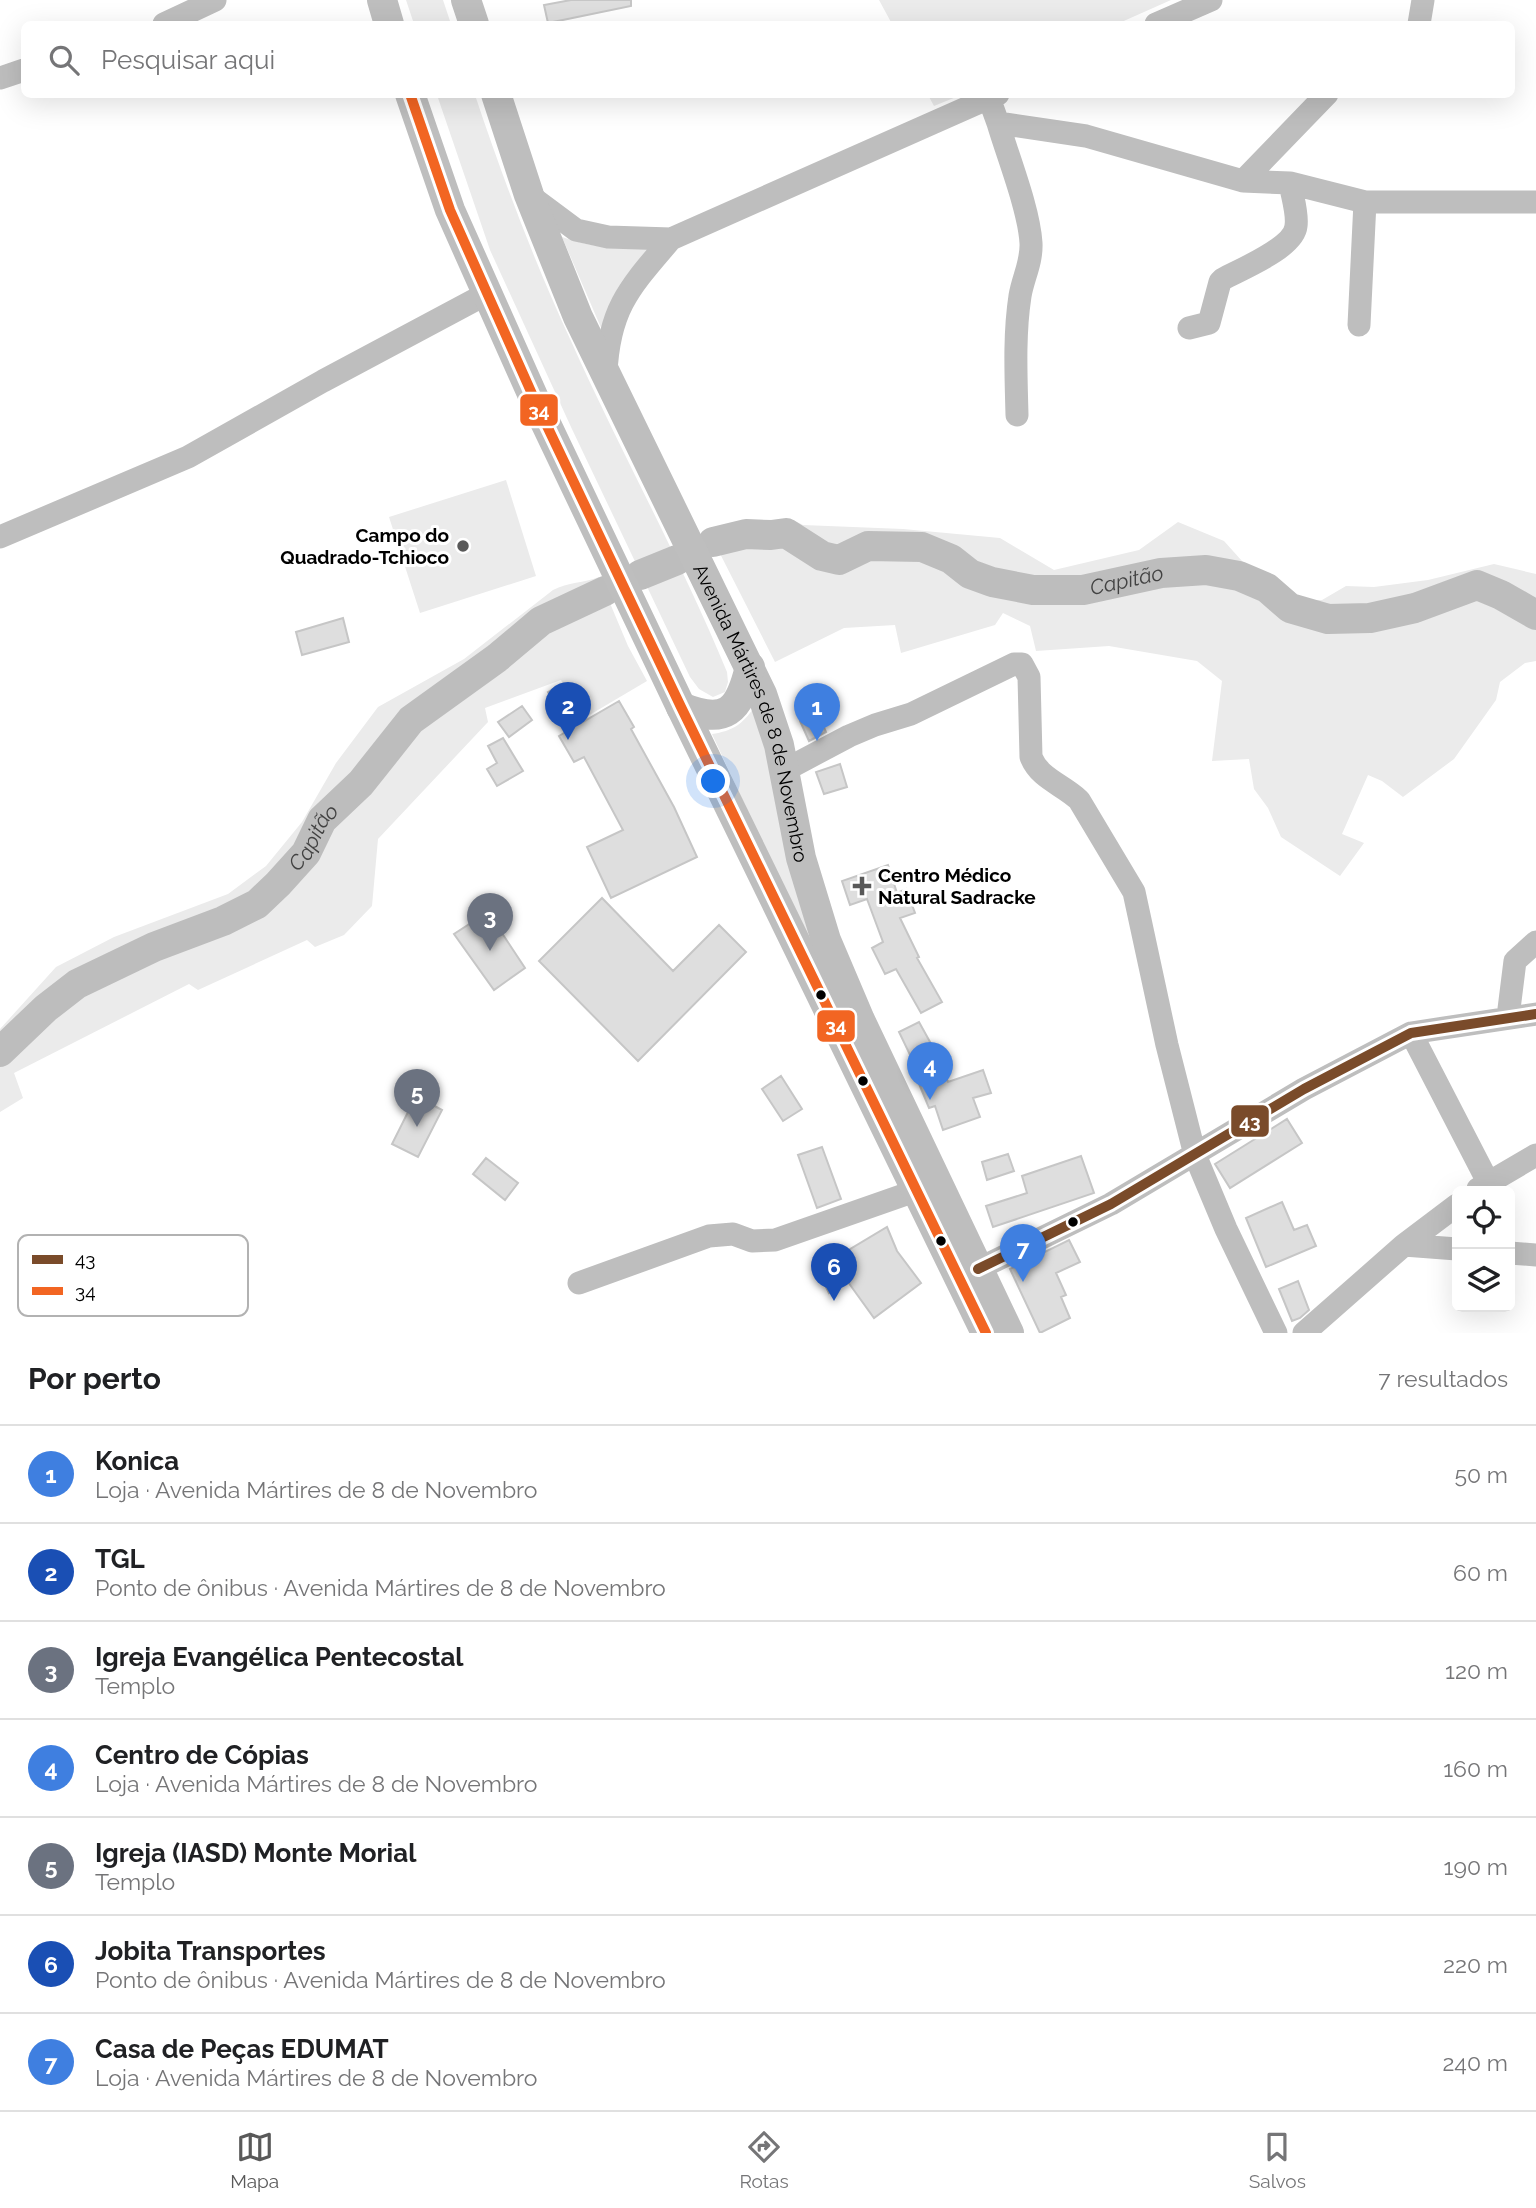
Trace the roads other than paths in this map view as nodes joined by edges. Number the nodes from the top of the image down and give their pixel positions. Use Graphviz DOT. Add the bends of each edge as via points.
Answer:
graph roads {
  1 [pos="215,0"];
  2 [pos="382,0"];
  3 [pos="466,0"];
  4 [pos="1211,0"];
  5 [pos="1423,0"];
  6 [pos="170,21"];
  7 [pos="388,21"];
  8 [pos="473,21"];
  9 [pos="1163,21"];
  10 [pos="1420,21"];
  11 [pos="21,71"];
  12 [pos="0,78"];
  13 [pos="411,98"];
  14 [pos="497,98"];
  15 [pos="988,98"];
  16 [pos="993,98"];
  17 [pos="1323,98"];
  18 [pos="998,123"];
  19 [pos="1243,181"];
  20 [pos="1290,183"];
  21 [pos="529,195"];
  22 [pos="1365,202"];
  23 [pos="1536,202"];
  24 [pos="671,239"];
  25 [pos="486,294"];
  26 [pos="1359,326"];
  27 [pos="1189,328"];
  28 [pos="606,374"];
  29 [pos="1017,415"];
  30 [pos="0,537"];
  31 [pos="750,667"];
  32 [pos="681,707"];
  33 [pos="785,770"];
  34 [pos="1536,942"];
  35 [pos="1536,1014"];
  36 [pos="1508,1017"];
  37 [pos="1412,1033"];
  38 [pos="1195,1155"];
  39 [pos="1536,1155"];
  40 [pos="1482,1186"];
  41 [pos="918,1191"];
  42 [pos="1452,1209"];
  43 [pos="1404,1245"];
  44 [pos="1452,1249"];
  45 [pos="1515,1253"];
  46 [pos="1536,1255"];
  47 [pos="978,1269"];
  48 [pos="579,1283"];
  49 [pos="986,1333"];
  50 [pos="1009,1333"];
  51 [pos="1276,1333"];
  52 [pos="1304,1333"];
  1 -- 6 [label="street"];
  2 -- 7 [label="main road"];
  3 -- 8 [label="main road"];
  4 -- 9 [label="street"];
  5 -- 10 [label="street"];
  11 -- 12 [label="street"];
  13 -- 25 [label="main road, Avenida Mártires de 8 de Novembro" via="450,210"];
  14 -- 21 [label="main road, Avenida Mártires de 8 de Novembro"];
  15 -- 24 [label="street"];
  16 -- 18 [label="street"];
  17 -- 19 [label="street"];
  18 -- 19 [label="street" via="1086,136"];
  18 -- 29 [label="street" via="1031,244 1020,296"];
  19 -- 20 [label="street"];
  20 -- 22 [label="street"];
  20 -- 27 [label="street" via="1297,224 1292,237 1262,260 1223,279 1209,323"];
  21 -- 24 [label="street" via="576,230 608,237"];
  21 -- 28 [label="main road, Avenida Mártires de 8 de Novembro"];
  22 -- 23 [label="street"];
  22 -- 26 [label="street"];
  24 -- 28 [label="street" via="629,288 616,312 607,344"];
  25 -- 30 [label="street" via="188,457"];
  25 -- 32 [label="main road, Avenida Mártires de 8 de Novembro"];
  28 -- 31 [label="main road, Avenida Mártires de 8 de Novembro"];
  31 -- 32 [label="main road" via="740,699 728,711 715,716"];
  31 -- 33 [label="main road, Avenida Mártires de 8 de Novembro" via="772,720"];
  32 -- 41 [label="main road, Avenida Mártires de 8 de Novembro"];
  33 -- 38 [label="street" via="849,736 911,714 1022,664 1029,677 1031,757 1036,769 1079,800 1134,892"];
  33 -- 47 [label="main road, Avenida Mártires de 8 de Novembro" via="801,858 826,940"];
  34 -- 36 [label="street" via="1514,961"];
  35 -- 36 [label="street"];
  36 -- 37 [label="street"];
  37 -- 38 [label="street" via="1304,1089"];
  37 -- 40 [label="street"];
  38 -- 47 [label="street" via="1111,1205"];
  38 -- 51 [label="street"];
  39 -- 40 [label="street"];
  41 -- 48 [label="street" via="775,1240 709,1236"];
  41 -- 49 [label="main road, Avenida Mártires de 8 de Novembro"];
  42 -- 43 [label="street"];
  43 -- 44 [label="street"];
  43 -- 52 [label="street"];
  45 -- 46 [label="street"];
  47 -- 50 [label="main road, Avenida Mártires de 8 de Novembro"];
}
